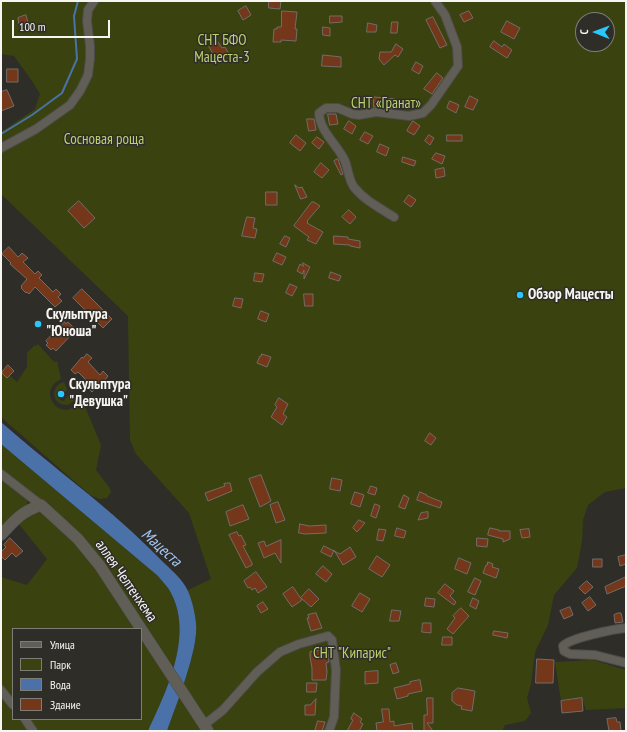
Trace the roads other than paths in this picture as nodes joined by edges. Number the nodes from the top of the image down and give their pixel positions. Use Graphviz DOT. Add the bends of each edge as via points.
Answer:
graph roads {
  1 [pos="94,1"];
  2 [pos="435,1"];
  3 [pos="1,148"];
  4 [pos="394,217"];
  5 [pos="1,474"];
  6 [pos="41,505"];
  7 [pos="1,535"];
  8 [pos="141,628"];
  9 [pos="626,628"];
  10 [pos="142,630"];
  11 [pos="626,663"];
  12 [pos="1,690"];
  13 [pos="12,703"];
  14 [pos="26,720"];
  15 [pos="206,728"];
  16 [pos="33,731"];
  17 [pos="329,731"];
  1 -- 3 [label="street" via="88,10 87,21 90,46 88,74 80,91 70,105 36,129"];
  2 -- 4 [label="street" via="445,15 457,47 458,66 423,113 409,116 376,112 359,115 338,108 326,108 319,113 322,127 340,150 353,186 369,202"];
  5 -- 6 [label="street, аллея Челтенхема"];
  6 -- 7 [label="main road" via="20,515"];
  6 -- 8 [label="main road, аллея Челтенхема" via="78,539 100,566"];
  9 -- 11 [label="street" via="566,643 563,649 570,654 595,655"];
  10 -- 15 [label="main road, аллея Челтенхема"];
  12 -- 13 [label="street"];
  14 -- 16 [label="street"];
  15 -- 17 [label="street, аллея Челтенхема" via="257,672 280,652 328,636 332,640 336,670 334,717"];
}
